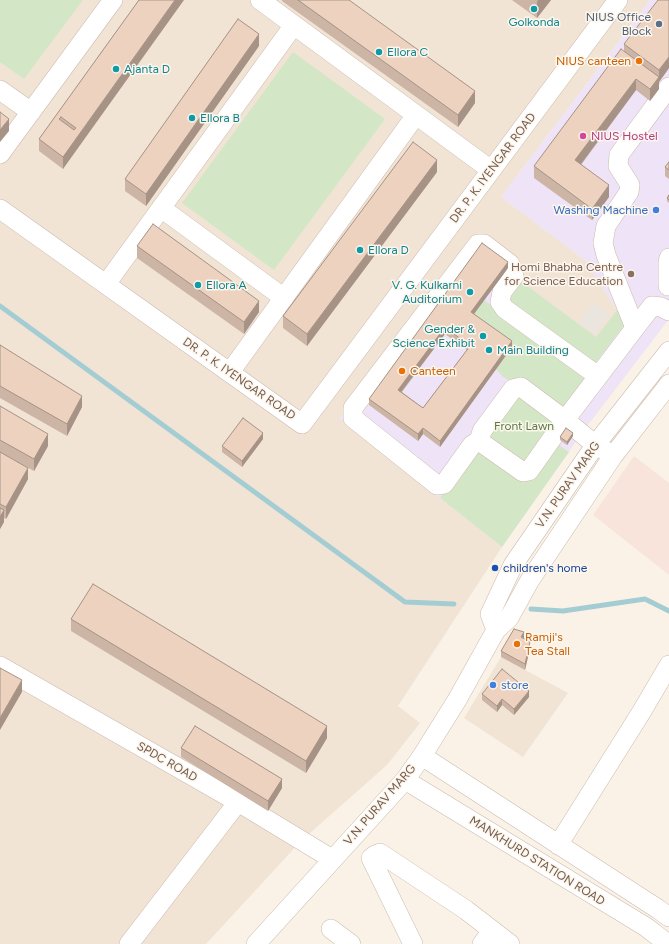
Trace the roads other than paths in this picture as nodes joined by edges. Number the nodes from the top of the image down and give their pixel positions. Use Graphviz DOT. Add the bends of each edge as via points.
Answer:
graph roads {
  1 [pos="113,0"];
  2 [pos="260,0"];
  3 [pos="618,0"];
  4 [pos="294,25"];
  5 [pos="669,87"];
  6 [pos="0,90"];
  7 [pos="31,112"];
  8 [pos="416,115"];
  9 [pos="0,154"];
  10 [pos="491,170"];
  11 [pos="162,208"];
  12 [pos="0,209"];
  13 [pos="669,258"];
  14 [pos="106,284"];
  15 [pos="668,285"];
  16 [pos="284,298"];
  17 [pos="661,308"];
  18 [pos="635,328"];
  19 [pos="669,351"];
  20 [pos="230,372"];
  21 [pos="598,376"];
  22 [pos="669,384"];
  23 [pos="564,420"];
  24 [pos="479,441"];
  25 [pos="596,444"];
  26 [pos="613,456"];
  27 [pos="496,630"];
  28 [pos="0,666"];
  29 [pos="668,669"];
  30 [pos="422,756"];
  31 [pos="405,780"];
  32 [pos="238,802"];
  33 [pos="558,845"];
  34 [pos="332,859"];
  35 [pos="669,917"];
  36 [pos="331,929"];
  37 [pos="487,937"];
  38 [pos="129,944"];
  39 [pos="256,944"];
  40 [pos="351,944"];
  41 [pos="413,944"];
  42 [pos="510,944"];
  43 [pos="668,944"];
  1 -- 7 [label="street"];
  2 -- 4 [label="street"];
  3 -- 10 [label="street, DR. P. K. IYENGAR ROAD"];
  4 -- 8 [label="street"];
  4 -- 11 [label="street"];
  5 -- 18 [label="street" via="619,155 618,166 630,185 606,226 603,243"];
  6 -- 7 [label="street"];
  7 -- 9 [label="street"];
  8 -- 10 [label="street"];
  8 -- 16 [label="street"];
  10 -- 20 [label="street, DR. P. K. IYENGAR ROAD" via="302,424"];
  11 -- 14 [label="street"];
  11 -- 16 [label="street"];
  12 -- 14 [label="street, DR. P. K. IYENGAR ROAD"];
  13 -- 15 [label="street"];
  14 -- 20 [label="street, DR. P. K. IYENGAR ROAD"];
  15 -- 17 [label="street"];
  16 -- 20 [label="street"];
  17 -- 18 [label="street"];
  18 -- 21 [label="street"];
  19 -- 25 [label="street, V.N. PURAV MARG"];
  21 -- 23 [label="street"];
  21 -- 24 [label="street" via="505,309 500,302 502,292 514,276 510,264 484,244 478,244 353,408 353,418 437,485 444,484 472,445"];
  22 -- 26 [label="street, V.N. PURAV MARG"];
  23 -- 24 [label="street" via="529,471 523,472"];
  23 -- 24 [label="street" via="521,387 513,389 482,431"];
  23 -- 25 [label="street"];
  25 -- 26 [label="street"];
  25 -- 27 [label="street, V.N. PURAV MARG" via="513,565 490,614"];
  26 -- 27 [label="street, V.N. PURAV MARG" via="530,580 509,618"];
  27 -- 30 [label="street, V.N. PURAV MARG"];
  28 -- 32 [label="street, SPDC ROAD"];
  29 -- 33 [label="street"];
  30 -- 31 [label="street, V.N. PURAV MARG"];
  30 -- 33 [label="street, MANKHURD STATION ROAD"];
  31 -- 34 [label="street, V.N. PURAV MARG"];
  31 -- 43 [label="street, MANKHURD STATION ROAD" via="646,927"];
  32 -- 34 [label="street, SPDC ROAD"];
  32 -- 38 [label="street"];
  33 -- 35 [label="street, MANKHURD STATION ROAD"];
  34 -- 39 [label="street, V.N. PURAV MARG"];
  36 -- 40 [label="street"];
  37 -- 41 [label="street" via="466,910 380,853 371,858"];
  37 -- 42 [label="street"];
}
